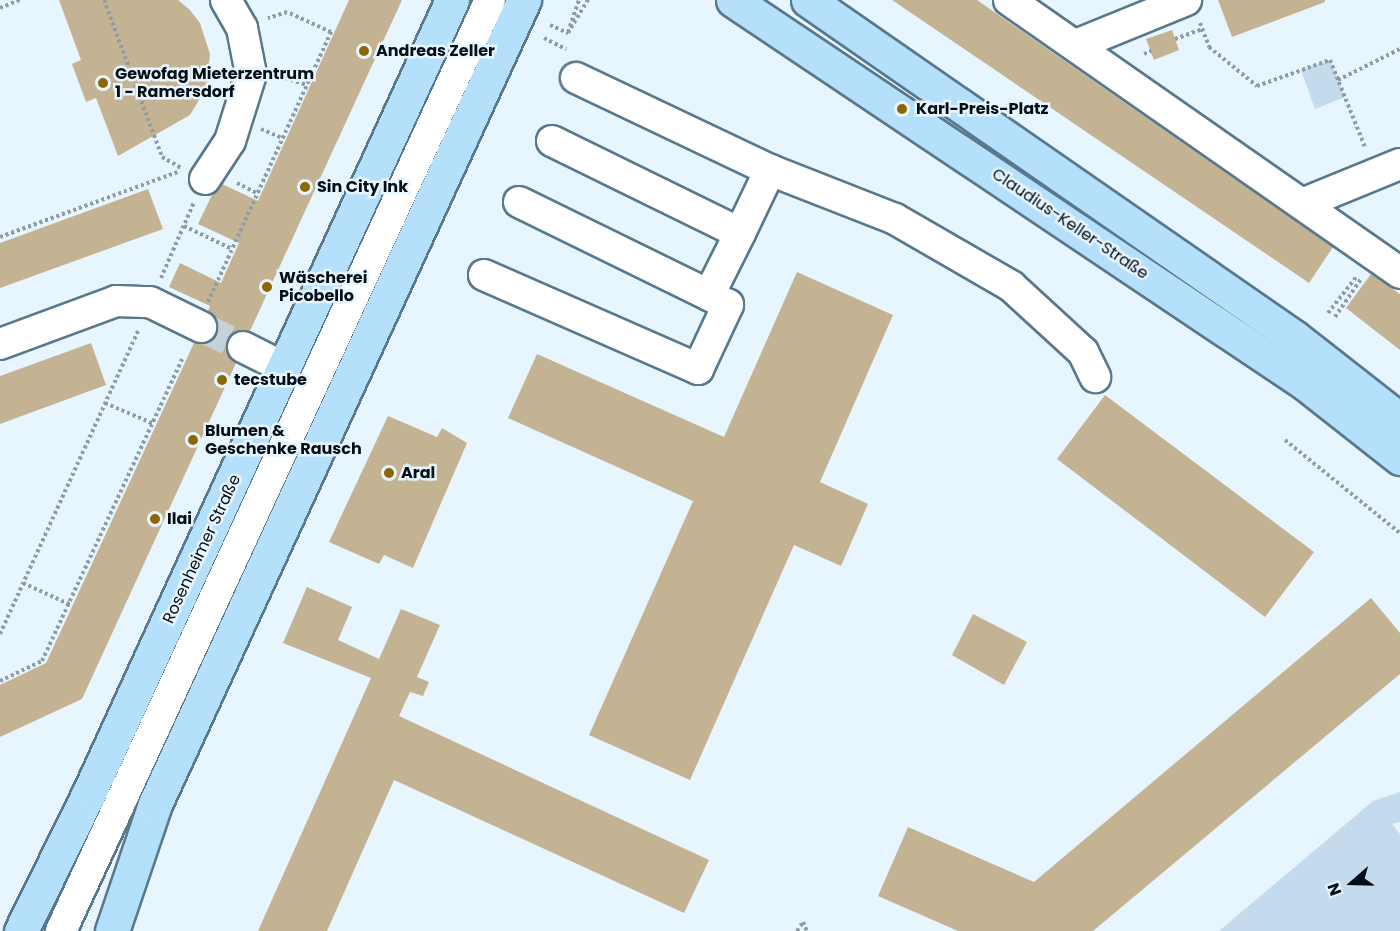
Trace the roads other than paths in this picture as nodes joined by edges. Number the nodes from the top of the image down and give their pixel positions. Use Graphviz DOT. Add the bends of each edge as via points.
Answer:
graph roads {
  1 [pos="225,0"];
  2 [pos="452,0"];
  3 [pos="490,0"];
  4 [pos="524,0"];
  5 [pos="733,0"];
  6 [pos="808,0"];
  7 [pos="1009,0"];
  8 [pos="1192,10"];
  9 [pos="1076,45"];
  10 [pos="576,78"];
  11 [pos="552,141"];
  12 [pos="1388,169"];
  13 [pos="770,170"];
  14 [pos="205,178"];
  15 [pos="519,202"];
  16 [pos="1302,204"];
  17 [pos="740,233"];
  18 [pos="1400,273"];
  19 [pos="484,275"];
  20 [pos="709,296"];
  21 [pos="204,315"];
  22 [pos="0,344"];
  23 [pos="243,347"];
  24 [pos="285,368"];
  25 [pos="1095,377"];
  26 [pos="1400,420"];
  27 [pos="1400,458"];
  28 [pos="21,931"];
  29 [pos="61,931"];
  30 [pos="112,931"];
  1 -- 14 [label="street" via="243,27 251,74 246,100 230,141"];
  2 -- 24 [label="main road, Rosenheimer Straße"];
  3 -- 29 [label="street, Rosenheimer Straße"];
  4 -- 30 [label="main road" via="164,784"];
  5 -- 27 [label="main road, Claudius-Keller-Straße" via="1297,378"];
  6 -- 26 [label="main road, Claudius-Keller-Straße" via="1294,337"];
  7 -- 9 [label="street"];
  8 -- 9 [label="street"];
  9 -- 16 [label="street"];
  10 -- 13 [label="street"];
  11 -- 17 [label="street"];
  12 -- 16 [label="street"];
  13 -- 17 [label="street"];
  13 -- 25 [label="street" via="895,219 1011,286 1083,352"];
  15 -- 20 [label="street"];
  16 -- 18 [label="street"];
  17 -- 20 [label="street"];
  19 -- 20 [label="street" via="698,369 728,305"];
  21 -- 22 [label="street" via="150,302 116,301"];
  23 -- 24 [label="street"];
  24 -- 28 [label="main road, Rosenheimer Straße"];
}
